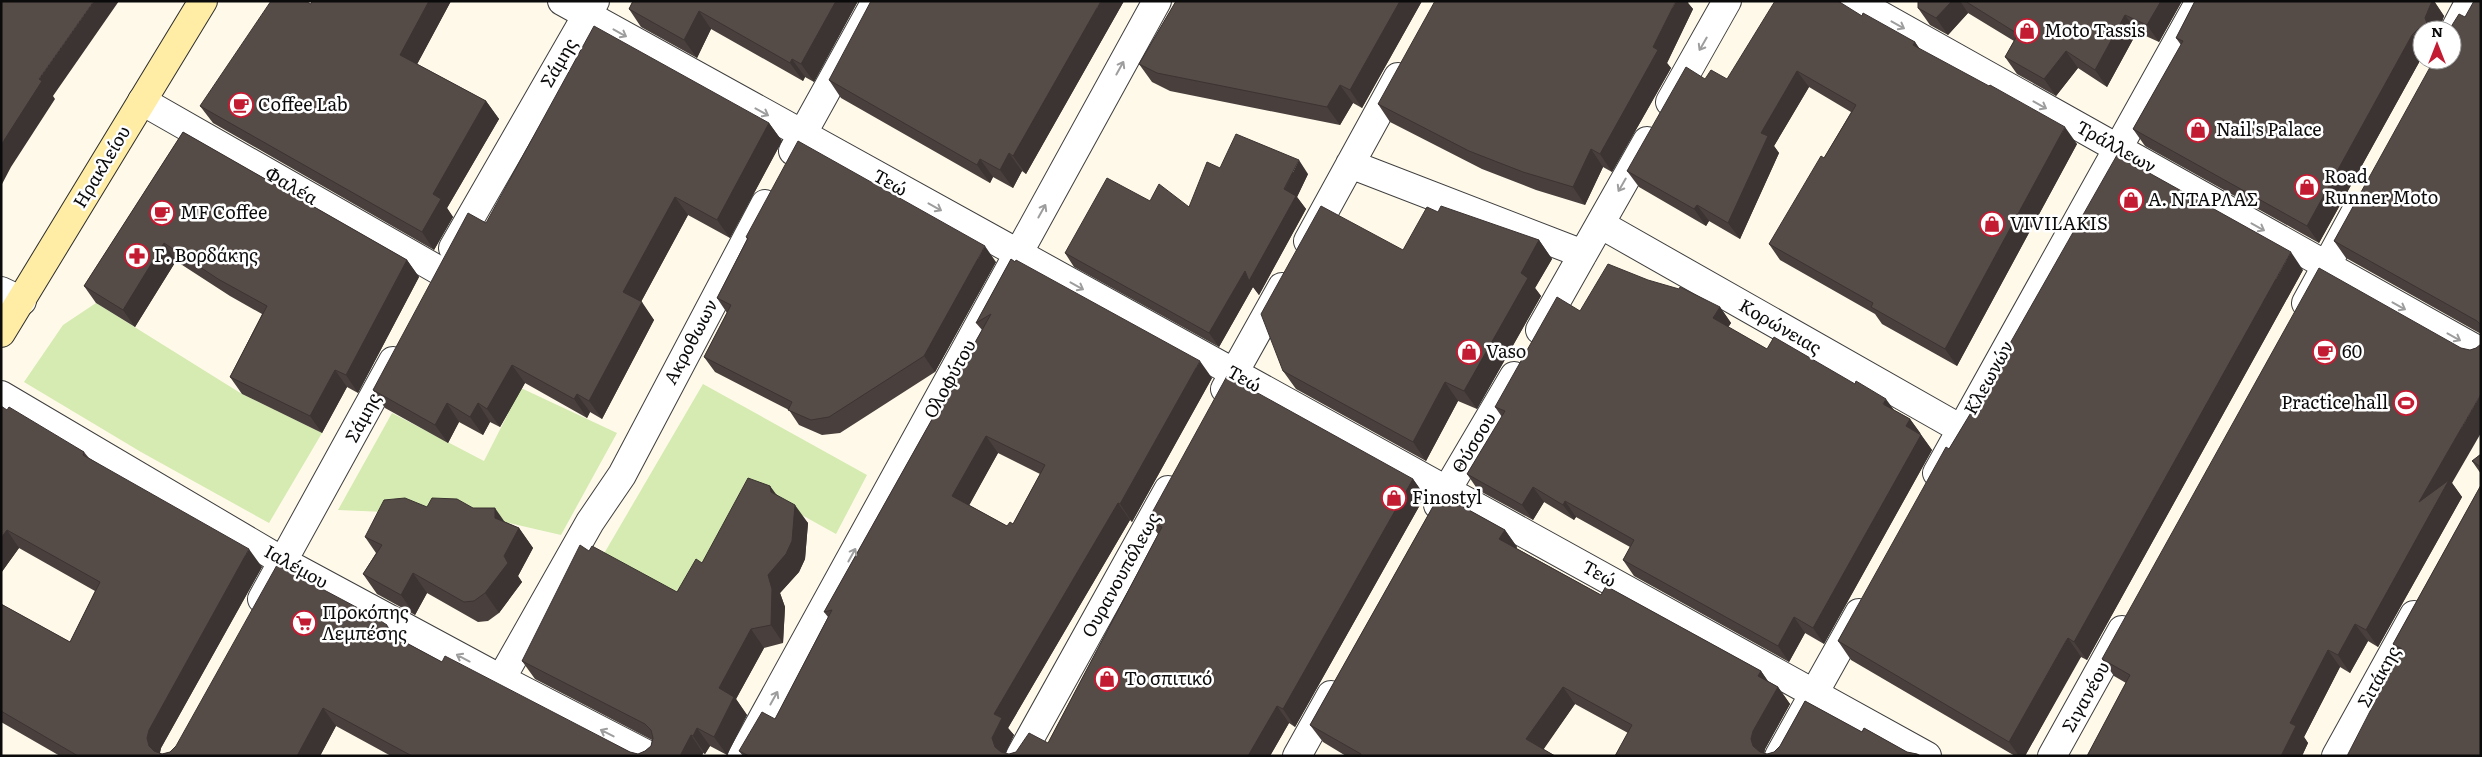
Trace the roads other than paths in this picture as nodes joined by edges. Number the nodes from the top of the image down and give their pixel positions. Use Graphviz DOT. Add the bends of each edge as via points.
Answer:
graph roads {
  1 [pos="203,1"];
  2 [pos="562,1"];
  3 [pos="876,1"];
  4 [pos="1157,1"];
  5 [pos="1727,1"];
  6 [pos="1855,1"];
  7 [pos="2200,1"];
  8 [pos="2470,1"];
  9 [pos="591,8"];
  10 [pos="2460,20"];
  11 [pos="1412,53"];
  12 [pos="142,101"];
  13 [pos="802,134"];
  14 [pos="2117,148"];
  15 [pos="1350,164"];
  16 [pos="2367,191"];
  17 [pos="1600,224"];
  18 [pos="1019,254"];
  19 [pos="1583,254"];
  20 [pos="2326,266"];
  21 [pos="440,271"];
  22 [pos="11,296"];
  23 [pos="426,297"];
  24 [pos="2293,326"];
  25 [pos="1,333"];
  26 [pos="403,341"];
  27 [pos="2481,352"];
  28 [pos="1234,373"];
  29 [pos="1,395"];
  30 [pos="1213,410"];
  31 [pos="1961,430"];
  32 [pos="1179,471"];
  33 [pos="1446,490"];
  34 [pos="1923,498"];
  35 [pos="1427,524"];
  36 [pos="284,562"];
  37 [pos="2428,590"];
  38 [pos="1871,591"];
  39 [pos="2134,610"];
  40 [pos="251,618"];
  41 [pos="1345,670"];
  42 [pos="501,679"];
  43 [pos="1814,693"];
  44 [pos="650,756"];
  45 [pos="742,756"];
  46 [pos="1020,756"];
  47 [pos="1297,756"];
  48 [pos="1779,756"];
  49 [pos="1927,756"];
  50 [pos="2052,756"];
  51 [pos="2336,756"];
  1 -- 12 [label="main road, Ηρακλείου"];
  2 -- 9 [label="street, Τεώ"];
  3 -- 13 [label="street, Ακροθωων"];
  18 -- 4 [label="street, Ολοφύτου, one-way"];
  5 -- 17 [label="street, Θύσσου, one-way"];
  6 -- 14 [label="street, Τράλλεων, one-way"];
  7 -- 14 [label="street, Κλεωνών"];
  8 -- 10 [label="street"];
  9 -- 13 [label="street, Τεώ, one-way"];
  9 -- 21 [label="street, Σάμης"];
  11 -- 15 [label="street"];
  12 -- 21 [label="street, Φαλέα"];
  12 -- 22 [label="main road, Ηρακλείου"];
  13 -- 18 [label="street, Τεώ, one-way"];
  13 -- 42 [label="street, Ακροθωων" via="622,475 590,522"];
  14 -- 20 [label="street, Τράλλεων, one-way"];
  14 -- 31 [label="street, Κλεωνών"];
  15 -- 19 [label="street"];
  15 -- 28 [label="street"];
  16 -- 20 [label="street"];
  17 -- 19 [label="street, Θύσσου"];
  17 -- 31 [label="street, Κορώνειας"];
  18 -- 28 [label="street, Τεώ, one-way"];
  45 -- 18 [label="street, Ολοφύτου, one-way"];
  19 -- 33 [label="street, Θύσσου"];
  20 -- 24 [label="street"];
  20 -- 27 [label="street, Τράλλεων, one-way"];
  21 -- 23 [label="street, Σάμης"];
  22 -- 25 [label="main road, Ηρακλείου"];
  26 -- 36 [label="street, Σάμης"];
  28 -- 30 [label="street"];
  28 -- 33 [label="street, Τεώ"];
  29 -- 36 [label="street, Ιαλέμου"];
  31 -- 34 [label="street, Κλεωνών"];
  32 -- 46 [label="street, Ουρανουπόλεως"];
  33 -- 35 [label="street, Θύσσου"];
  33 -- 43 [label="street, Τεώ"];
  36 -- 40 [label="street, Σάμης"];
  42 -- 36 [label="street, Ιαλέμου, one-way"];
  37 -- 51 [label="street, Σιτάκης"];
  38 -- 43 [label="street"];
  39 -- 50 [label="street, Σιγανέου"];
  41 -- 47 [label="street"];
  44 -- 42 [label="street, Ιαλέμου, one-way"];
  43 -- 48 [label="street"];
  43 -- 49 [label="street, Τεώ"];
}
